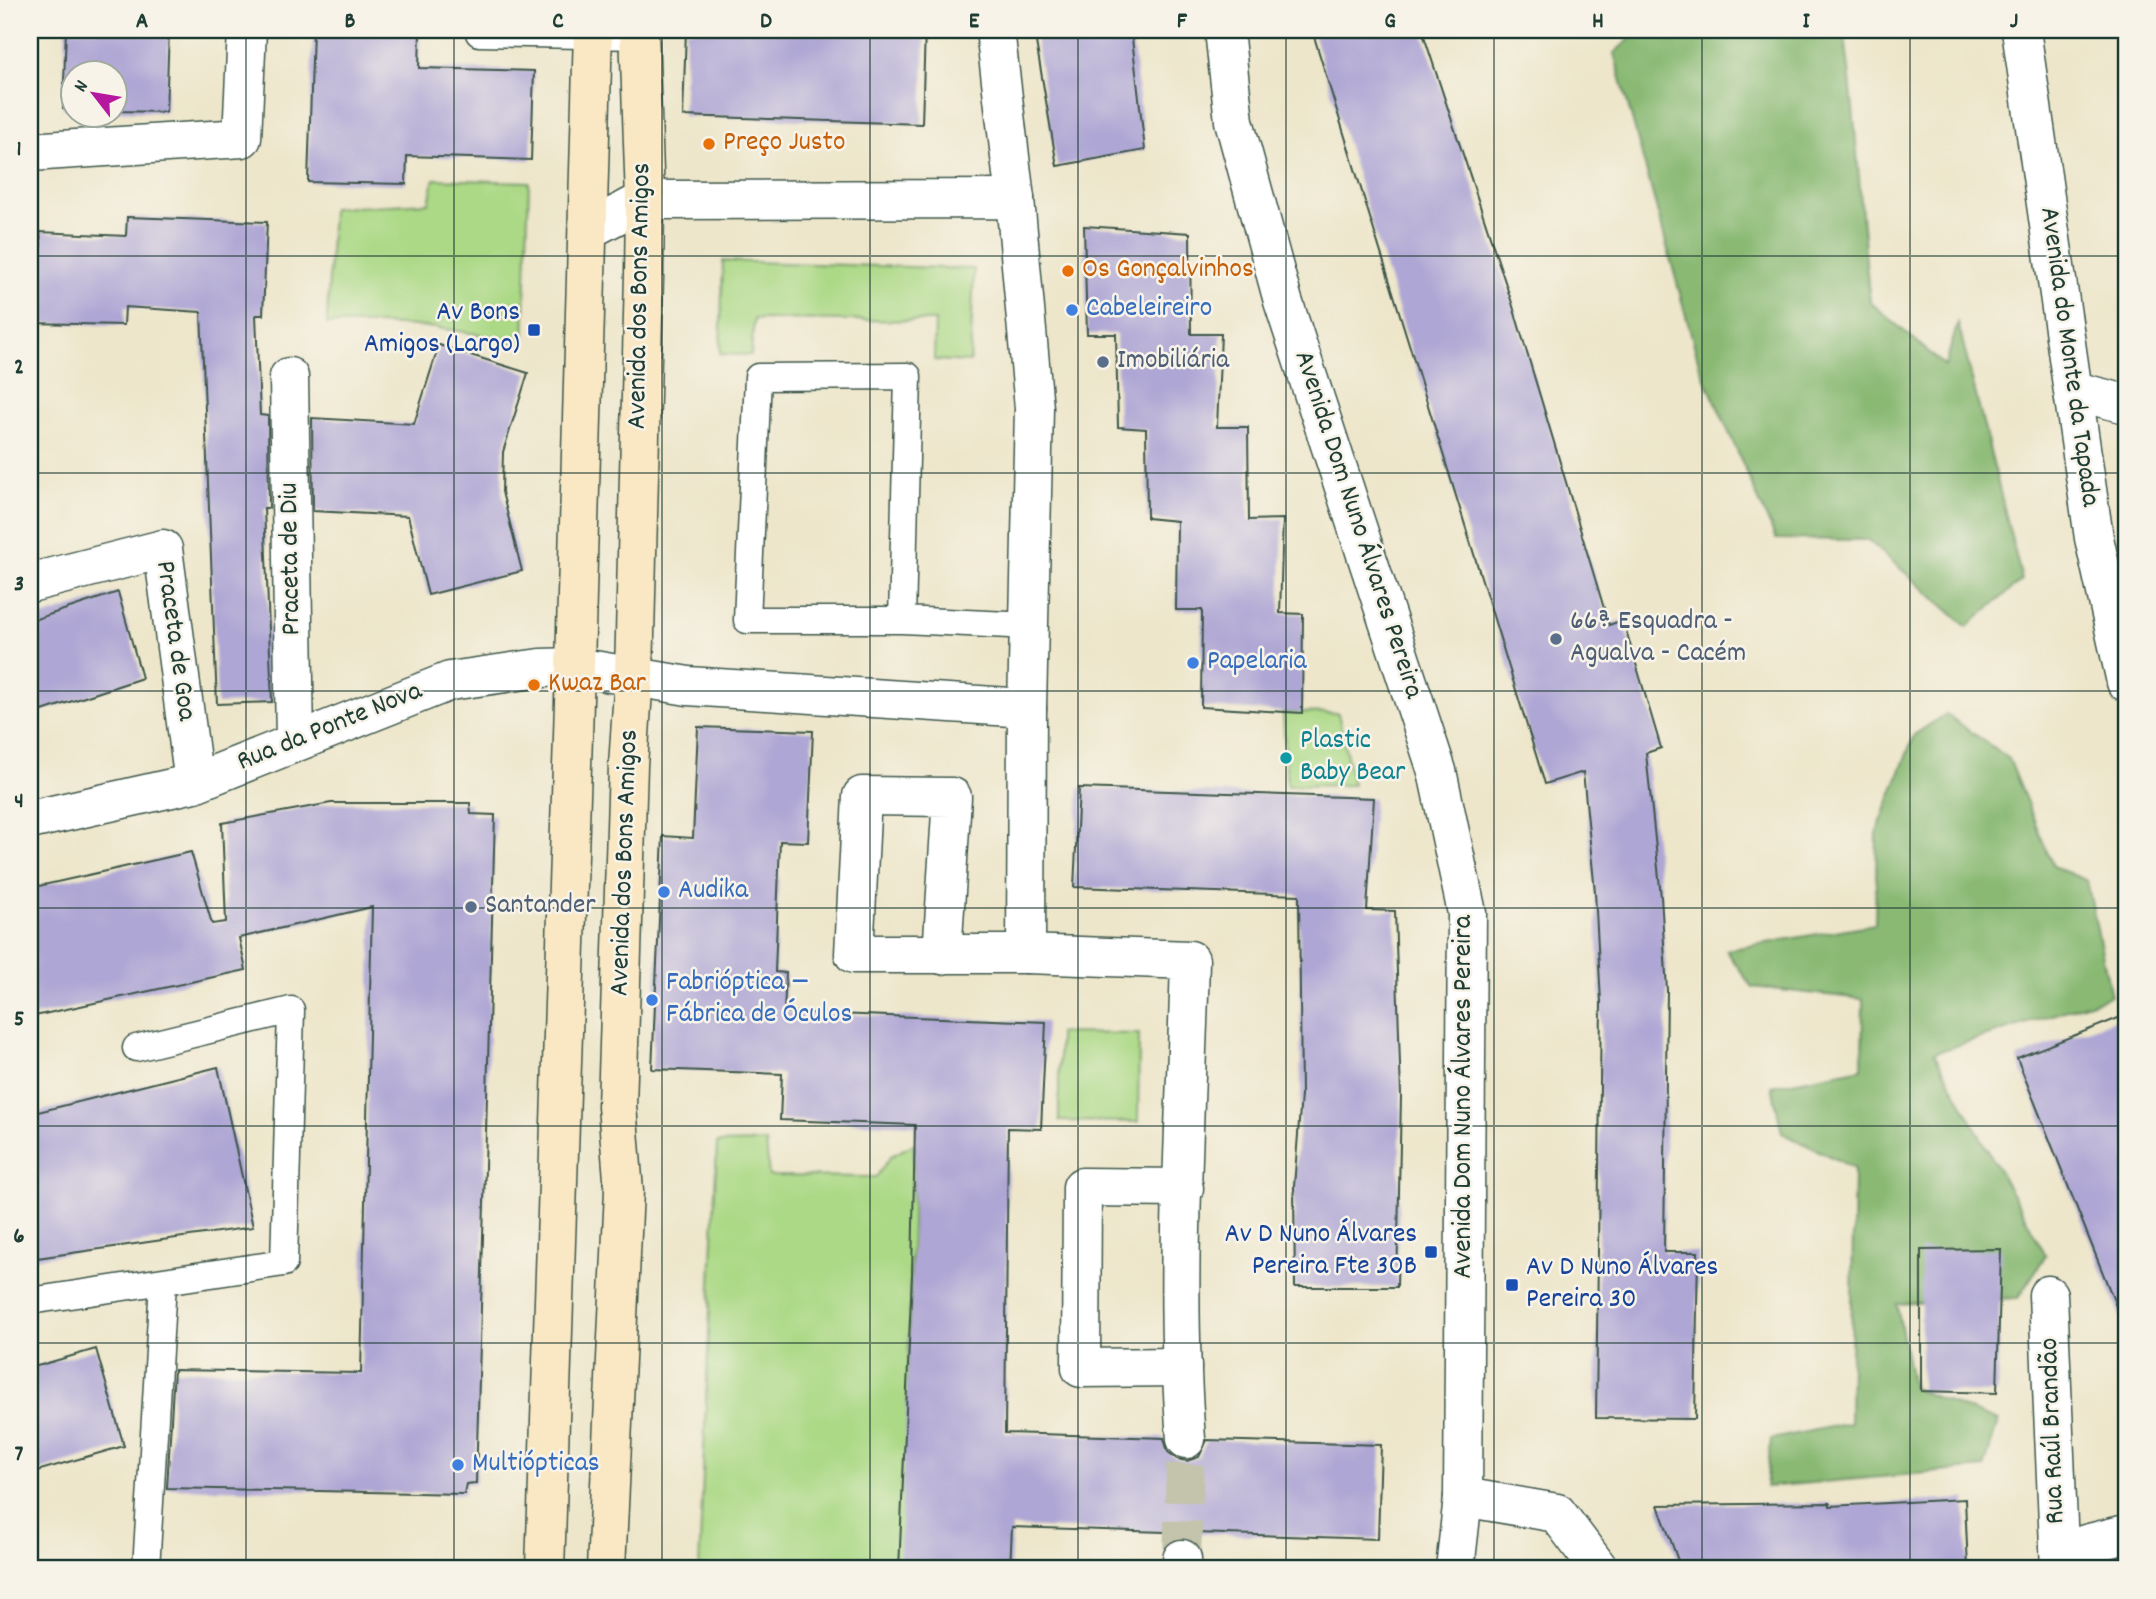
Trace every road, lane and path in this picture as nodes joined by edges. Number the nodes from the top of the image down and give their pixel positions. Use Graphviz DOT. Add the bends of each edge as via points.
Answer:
graph roads {
  1 [pos="247,30"];
  2 [pos="479,30"];
  3 [pos="995,30"];
  4 [pos="1224,30"];
  5 [pos="2021,30"];
  6 [pos="593,33"];
  7 [pos="639,33"];
  8 [pos="30,152"];
  9 [pos="1015,199"];
  10 [pos="645,200"];
  11 [pos="588,230"];
  12 [pos="289,377"];
  13 [pos="2075,391"];
  14 [pos="2126,404"];
  15 [pos="30,583"];
  16 [pos="902,620"];
  17 [pos="1030,625"];
  18 [pos="576,667"];
  19 [pos="634,675"];
  20 [pos="2126,682"];
  21 [pos="1027,708"];
  22 [pos="295,741"];
  23 [pos="194,783"];
  24 [pos="30,820"];
  25 [pos="1026,954"];
  26 [pos="942,955"];
  27 [pos="136,1048"];
  28 [pos="1184,1188"];
  29 [pos="163,1283"];
  30 [pos="2048,1295"];
  31 [pos="30,1301"];
  32 [pos="1182,1367"];
  33 [pos="1186,1439"];
  34 [pos="1463,1497"];
  35 [pos="2126,1534"];
  36 [pos="2060,1568"];
  37 [pos="146,1569"];
  38 [pos="545,1569"];
  39 [pos="606,1569"];
  40 [pos="1455,1569"];
  41 [pos="1598,1569"];
  1 -- 8 [label="street" via="243,138"];
  2 -- 6 [label="lane"];
  3 -- 9 [label="street"];
  4 -- 34 [label="street, Avenida Dom Nuno Álvares Pereira" via="1234,121 1283,302 1437,771 1467,912"];
  5 -- 13 [label="street, Avenida do Monte da Tapada"];
  6 -- 7 [label="lane"];
  6 -- 11 [label="main road, Avenida dos Bons Amigos"];
  7 -- 10 [label="main road, Avenida dos Bons Amigos"];
  9 -- 10 [label="street"];
  9 -- 17 [label="street" via="1034,408"];
  10 -- 11 [label="street"];
  10 -- 19 [label="main road, Avenida dos Bons Amigos"];
  11 -- 18 [label="main road, Avenida dos Bons Amigos"];
  12 -- 22 [label="street, Praceta de Diu"];
  13 -- 14 [label="street"];
  13 -- 20 [label="street, Avenida do Monte da Tapada" via="2094,538"];
  15 -- 23 [label="street, Praceta de Goa" via="163,549"];
  16 -- 16 [label="lane" via="747,620 758,377 908,376"];
  16 -- 17 [label="lane"];
  17 -- 21 [label="street"];
  18 -- 19 [label="street, Rua da Ponte Nova"];
  18 -- 22 [label="street, Rua da Ponte Nova" via="450,681"];
  18 -- 38 [label="main road, Avenida dos Bons Amigos"];
  19 -- 21 [label="street, Rua da Ponte Nova" via="688,685"];
  19 -- 39 [label="main road, Avenida dos Bons Amigos" via="617,1106 624,1191"];
  21 -- 25 [label="street"];
  22 -- 23 [label="street, Rua da Ponte Nova"];
  23 -- 24 [label="street, Rua da Ponte Nova"];
  25 -- 26 [label="street"];
  25 -- 28 [label="street" via="1190,960"];
  26 -- 26 [label="street" via="952,797 862,796 854,954"];
  27 -- 29 [label="lane" via="291,1010 284,1262"];
  28 -- 32 [label="street"];
  28 -- 32 [label="street" via="1082,1187 1081,1368"];
  29 -- 31 [label="lane"];
  29 -- 37 [label="lane"];
  30 -- 36 [label="street, Rua Raúl Brandão"];
  32 -- 33 [label="street"];
  34 -- 40 [label="street, Avenida Dom Nuno Álvares Pereira"];
  34 -- 41 [label="street" via="1557,1513"];
  35 -- 36 [label="street, Rua Raúl Brandão" via="2086,1544"];
}
